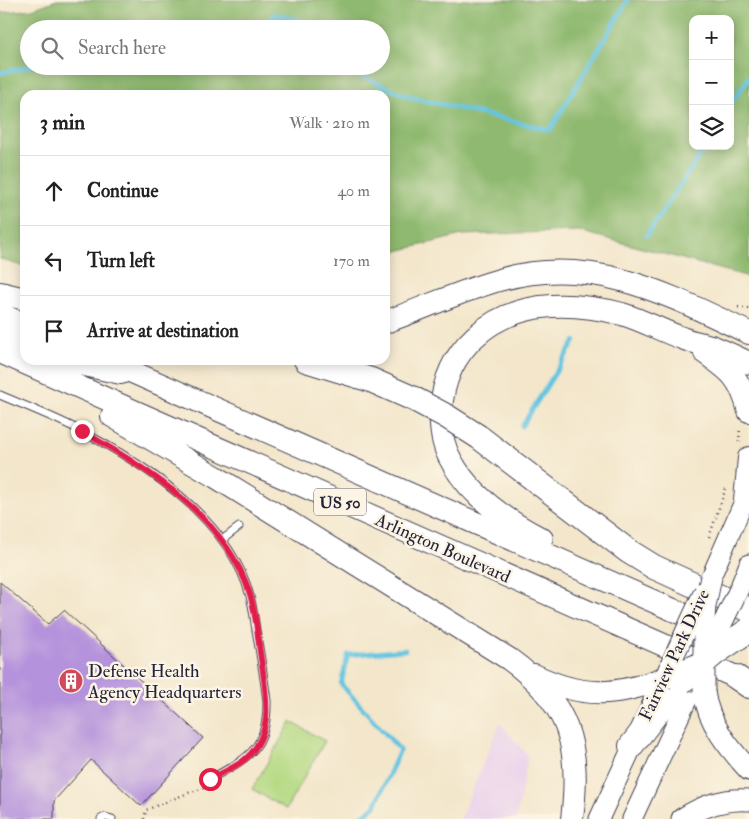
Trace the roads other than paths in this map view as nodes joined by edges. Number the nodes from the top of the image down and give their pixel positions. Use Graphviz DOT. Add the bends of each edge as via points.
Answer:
graph roads {
  1 [pos="0,293"];
  2 [pos="20,298"];
  3 [pos="683,302"];
  4 [pos="0,314"];
  5 [pos="749,319"];
  6 [pos="390,320"];
  7 [pos="20,323"];
  8 [pos="0,333"];
  9 [pos="749,333"];
  10 [pos="683,339"];
  11 [pos="20,350"];
  12 [pos="0,352"];
  13 [pos="20,353"];
  14 [pos="749,363"];
  15 [pos="42,365"];
  16 [pos="49,365"];
  17 [pos="86,365"];
  18 [pos="116,365"];
  19 [pos="322,365"];
  20 [pos="144,377"];
  21 [pos="0,395"];
  22 [pos="749,410"];
  23 [pos="744,452"];
  24 [pos="747,495"];
  25 [pos="239,527"];
  26 [pos="222,540"];
  27 [pos="749,564"];
  28 [pos="711,577"];
  29 [pos="672,610"];
  30 [pos="749,610"];
  31 [pos="749,630"];
  32 [pos="749,644"];
  33 [pos="704,662"];
  34 [pos="525,670"];
  35 [pos="744,682"];
  36 [pos="685,685"];
  37 [pos="631,746"];
  38 [pos="749,770"];
  39 [pos="210,779"];
  40 [pos="749,800"];
  41 [pos="101,819"];
  42 [pos="112,819"];
  43 [pos="572,819"];
  44 [pos="598,819"];
  45 [pos="632,819"];
  46 [pos="682,819"];
  1 -- 2 [label="highway"];
  3 -- 5 [label="highway"];
  3 -- 6 [label="highway" via="624,280 559,271 505,278"];
  3 -- 9 [label="highway"];
  4 -- 7 [label="highway"];
  8 -- 11 [label="highway"];
  10 -- 14 [label="highway" via="710,346"];
  10 -- 22 [label="highway" via="734,376 744,391"];
  10 -- 29 [label="highway" via="623,314 595,309 550,306 506,317 479,333 454,362 446,380 440,427 451,460 462,478 499,513 541,538 627,578"];
  12 -- 13 [label="highway, Arlington Boulevard / US 50"];
  15 -- 34 [label="highway"];
  16 -- 35 [label="highway, Arlington Boulevard / US 50"];
  17 -- 20 [label="highway"];
  18 -- 20 [label="highway, Arlington Boulevard / US 50"];
  19 -- 30 [label="highway, bridge" via="371,380 446,416 479,437 628,551 654,567"];
  20 -- 29 [label="highway, Arlington Boulevard / US 50"];
  21 -- 26 [label="lane" via="82,431 143,467 188,504"];
  23 -- 24 [label="highway"];
  24 -- 28 [label="main road, Fairview Park Drive"];
  25 -- 26 [label="lane"];
  26 -- 39 [label="lane" via="238,566 250,596 268,709 266,726 257,746 242,762"];
  27 -- 33 [label="main road, Fairview Park Drive, bridge"];
  28 -- 33 [label="main road, bridge" via="705,606"];
  28 -- 36 [label="main road, Fairview Park Drive, bridge"];
  29 -- 32 [label="highway, Arlington Boulevard / US 50"];
  31 -- 33 [label="highway, bridge"];
  33 -- 36 [label="highway, bridge"];
  34 -- 36 [label="highway" via="559,686 596,694 643,686"];
  34 -- 43 [label="highway" via="556,705 573,744 575,792"];
  36 -- 37 [label="highway"];
  36 -- 38 [label="main road" via="708,709 719,732"];
  36 -- 45 [label="main road, Fairview Park Drive"];
  37 -- 44 [label="main road"];
  40 -- 46 [label="main road" via="712,804"];
  41 -- 42 [label="lane"];
}
